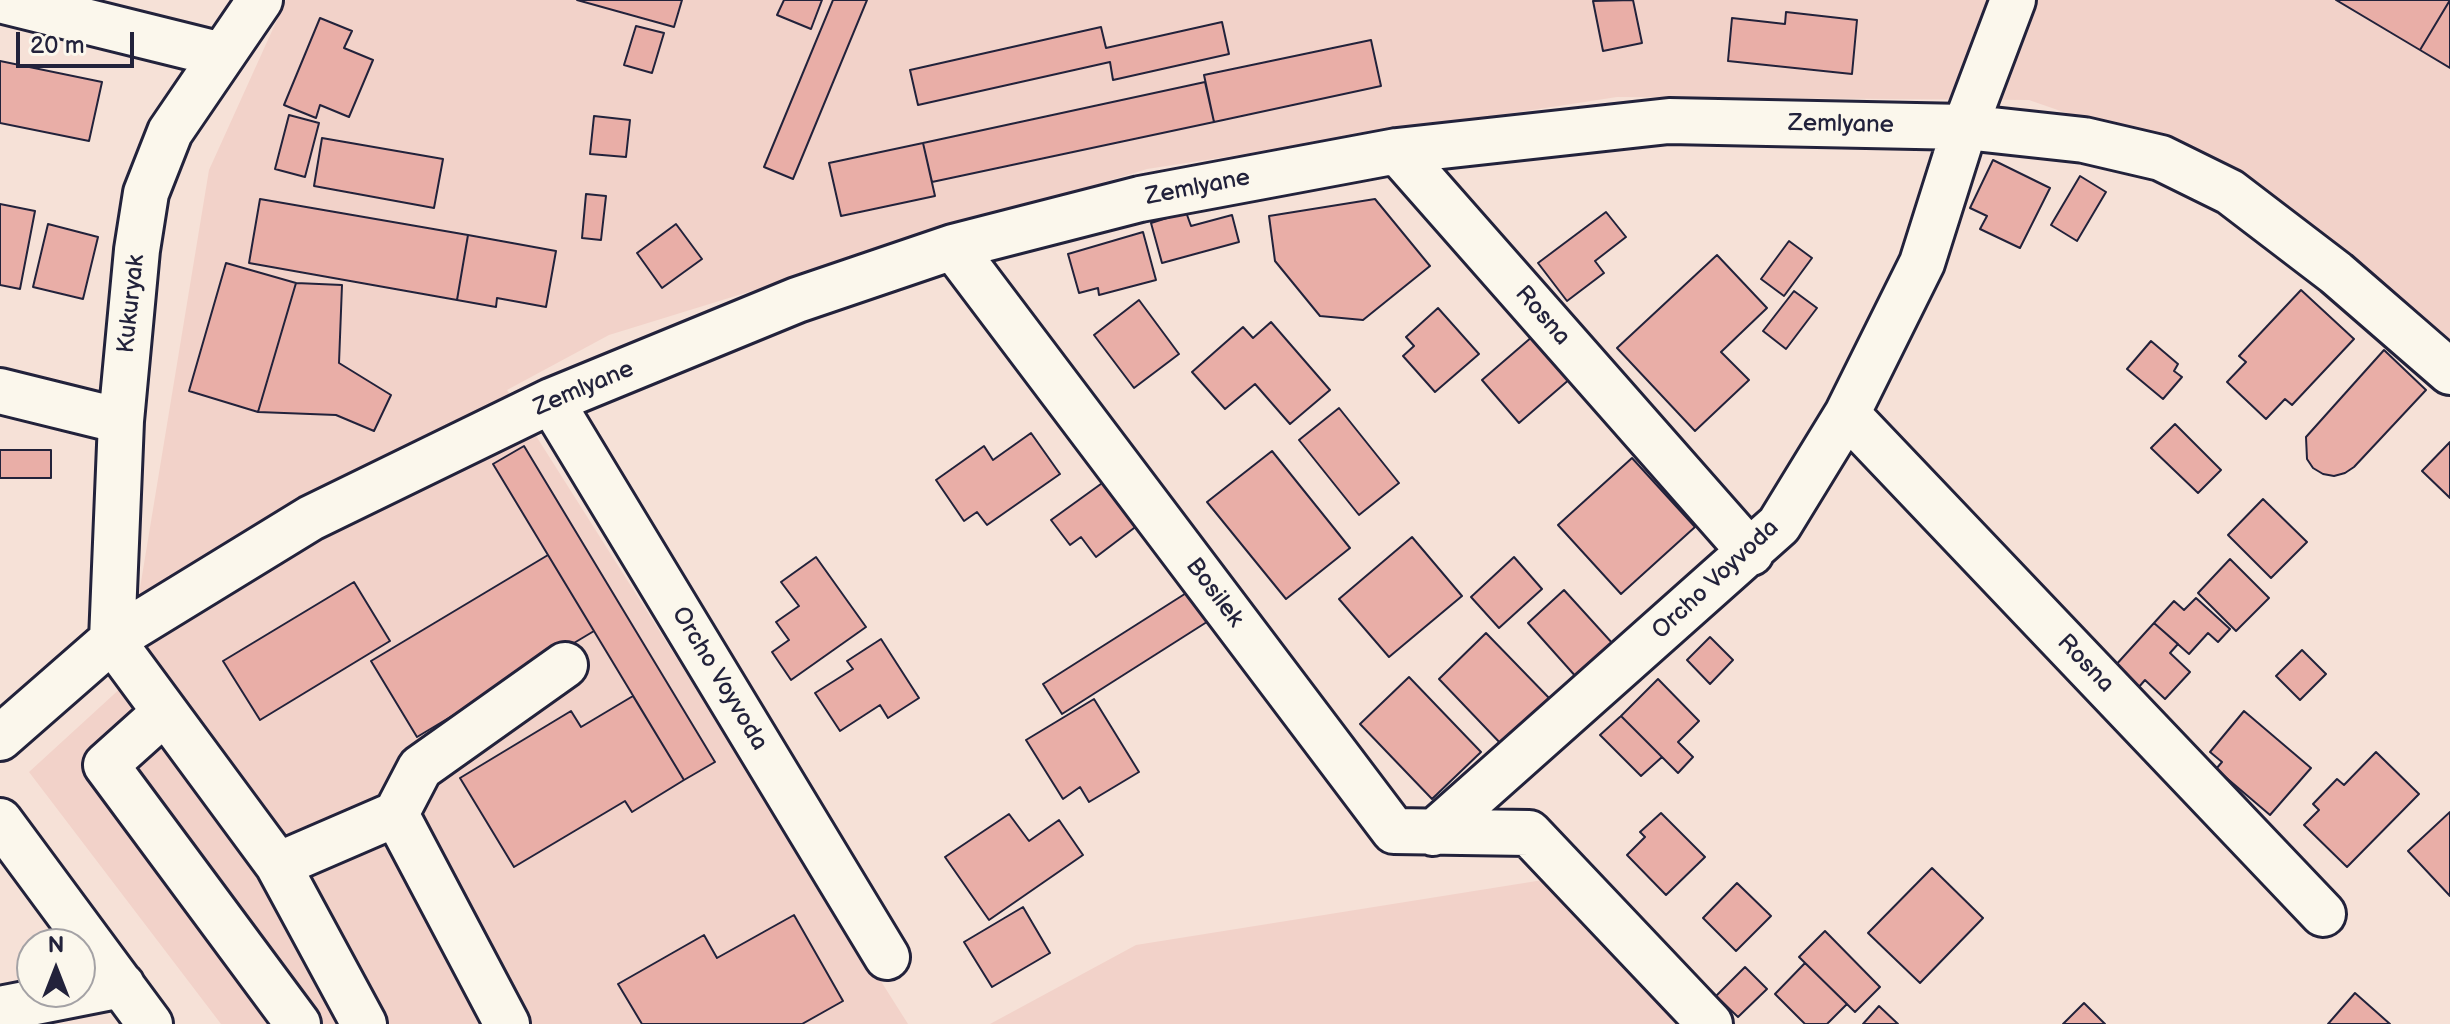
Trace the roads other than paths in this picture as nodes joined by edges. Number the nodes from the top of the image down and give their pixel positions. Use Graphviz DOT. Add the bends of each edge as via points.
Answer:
graph roads {
  1 [pos="0,0"];
  2 [pos="260,0"];
  3 [pos="2013,0"];
  4 [pos="222,55"];
  5 [pos="1965,127"];
  6 [pos="1397,151"];
  7 [pos="953,247"];
  8 [pos="2450,372"];
  9 [pos="0,391"];
  10 [pos="551,401"];
  11 [pos="1847,414"];
  12 [pos="121,421"];
  13 [pos="1751,553"];
  14 [pos="112,640"];
  15 [pos="565,665"];
  16 [pos="165,712"];
  17 [pos="0,738"];
  18 [pos="1484,788"];
  19 [pos="396,814"];
  20 [pos="0,821"];
  21 [pos="1433,833"];
  22 [pos="1529,833"];
  23 [pos="278,865"];
  24 [pos="2323,914"];
  25 [pos="887,957"];
  26 [pos="122,985"];
  27 [pos="0,1009"];
  28 [pos="150,1024"];
  29 [pos="298,1024"];
  30 [pos="364,1024"];
  31 [pos="507,1024"];
  32 [pos="1710,1024"];
  1 -- 4 [label="street"];
  2 -- 4 [label="street, Kukuryak"];
  3 -- 5 [label="street, Orcho Voyvoda"];
  4 -- 12 [label="street, Kukuryak" via="170,132 146,193"];
  5 -- 6 [label="street, Zemlyane" via="1669,121"];
  5 -- 8 [label="street, Zemlyane" via="2084,140 2161,158 2230,192 2336,273"];
  5 -- 11 [label="street, Orcho Voyvoda" via="1922,263"];
  6 -- 7 [label="street, Zemlyane" via="1140,199"];
  6 -- 13 [label="street, Rosna"];
  7 -- 10 [label="street, Zemlyane" via="797,300"];
  7 -- 21 [label="street, Bosilek" via="1394,831"];
  9 -- 12 [label="street"];
  10 -- 14 [label="street, Zemlyane" via="311,518"];
  10 -- 25 [label="street, Orcho Voyvoda"];
  11 -- 13 [label="street, Orcho Voyvoda" via="1779,525"];
  11 -- 24 [label="street, Rosna"];
  12 -- 14 [label="street, Kukuryak"];
  13 -- 18 [label="street, Orcho Voyvoda"];
  14 -- 16 [label="street"];
  14 -- 17 [label="street, Zemlyane"];
  15 -- 19 [label="street" via="420,768"];
  16 -- 23 [label="street"];
  16 -- 29 [label="street" via="106,765"];
  18 -- 21 [label="street, Orcho Voyvoda"];
  18 -- 22 [label="street"];
  19 -- 23 [label="street"];
  19 -- 31 [label="street"];
  20 -- 26 [label="street"];
  21 -- 22 [label="street, Bosilek"];
  22 -- 32 [label="street"];
  23 -- 30 [label="street"];
  26 -- 27 [label="street"];
  26 -- 28 [label="street"];
}
